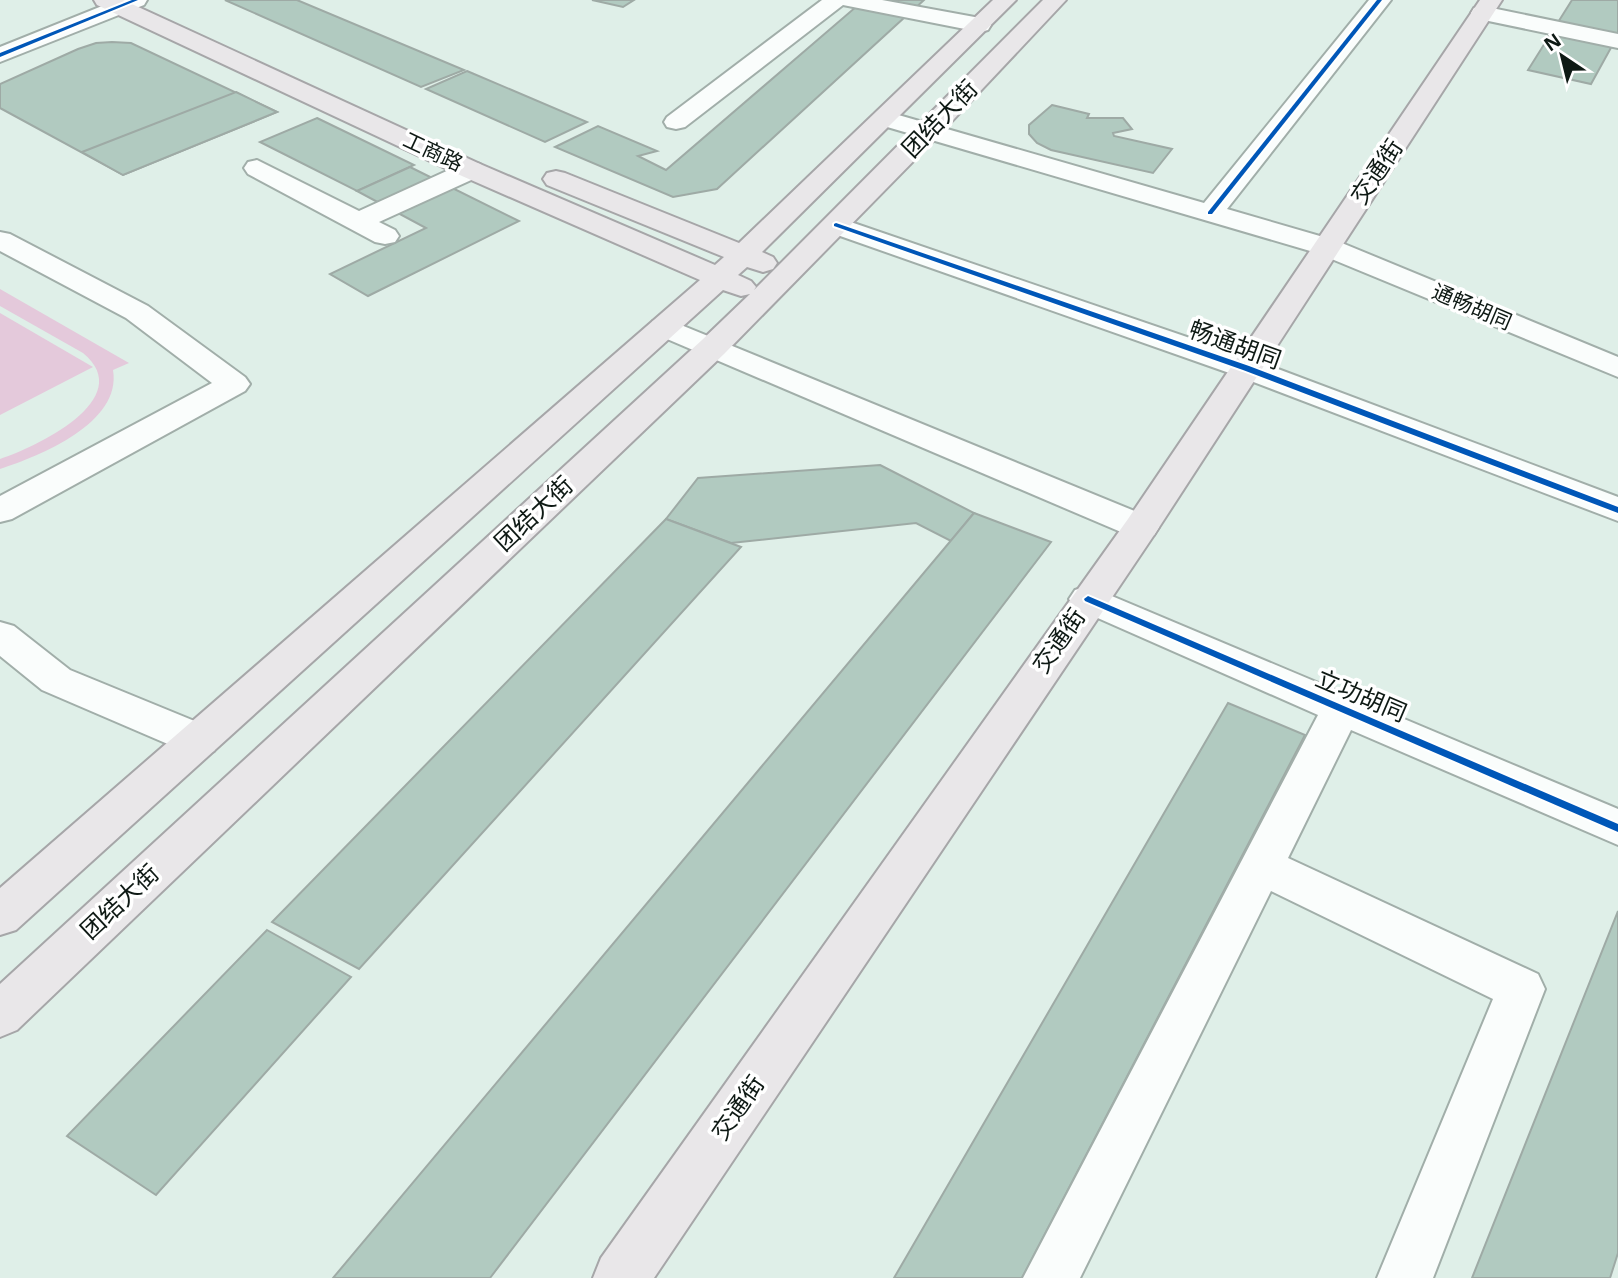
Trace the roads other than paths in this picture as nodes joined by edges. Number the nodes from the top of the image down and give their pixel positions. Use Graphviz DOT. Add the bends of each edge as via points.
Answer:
graph roads {
  1 [pos="152,0"];
  2 [pos="836,0"];
  3 [pos="848,0"];
  4 [pos="1006,0"];
  5 [pos="1055,0"];
  6 [pos="1380,0"];
  7 [pos="121,2"];
  8 [pos="1486,7"];
  9 [pos="980,25"];
  10 [pos="1618,41"];
  11 [pos="0,55"];
  12 [pos="886,119"];
  13 [pos="676,122"];
  14 [pos="929,131"];
  15 [pos="462,139"];
  16 [pos="257,169"];
  17 [pos="471,170"];
  18 [pos="538,172"];
  19 [pos="1210,213"];
  20 [pos="357,222"];
  21 [pos="836,225"];
  22 [pos="385,236"];
  23 [pos="0,240"];
  24 [pos="1326,247"];
  25 [pos="743,254"];
  26 [pos="788,272"];
  27 [pos="719,278"];
  28 [pos="763,297"];
  29 [pos="664,327"];
  30 [pos="713,347"];
  31 [pos="1246,368"];
  32 [pos="1618,368"];
  33 [pos="1618,510"];
  34 [pos="0,511"];
  35 [pos="1141,527"];
  36 [pos="1088,599"];
  37 [pos="0,636"];
  38 [pos="1341,709"];
  39 [pos="199,740"];
  40 [pos="1618,828"];
  41 [pos="1261,866"];
  42 [pos="0,916"];
  43 [pos="0,1015"];
  44 [pos="621,1278"];
  45 [pos="1051,1278"];
  46 [pos="1405,1278"];
  1 -- 15 [label="main road, 工商路"];
  2 -- 13 [label="street"];
  3 -- 9 [label="street"];
  4 -- 9 [label="main road, 团结大街"];
  5 -- 14 [label="main road, 团结大街"];
  6 -- 19 [label="street"];
  7 -- 11 [label="street"];
  7 -- 17 [label="main road, 工商路"];
  8 -- 10 [label="street"];
  8 -- 24 [label="main road, 交通街"];
  9 -- 12 [label="main road, 团结大街"];
  12 -- 14 [label="street, 通畅胡同"];
  12 -- 25 [label="main road, 团结大街"];
  14 -- 19 [label="street, 通畅胡同"];
  14 -- 21 [label="main road, 团结大街"];
  16 -- 20 [label="street"];
  17 -- 20 [label="street"];
  17 -- 27 [label="main road, 工商路"];
  18 -- 25 [label="main road"];
  19 -- 24 [label="street, 通畅胡同"];
  20 -- 22 [label="street"];
  21 -- 26 [label="main road, 团结大街"];
  21 -- 31 [label="street, 畅通胡同"];
  23 -- 34 [label="street" via="137,312 234,384"];
  24 -- 31 [label="main road, 交通街"];
  24 -- 32 [label="street, 通畅胡同"];
  25 -- 26 [label="main road"];
  25 -- 27 [label="main road, 团结大街"];
  26 -- 28 [label="main road, 团结大街"];
  27 -- 28 [label="main road, 工商路"];
  27 -- 29 [label="main road, 团结大街"];
  28 -- 30 [label="main road, 团结大街"];
  29 -- 30 [label="street"];
  29 -- 39 [label="main road, 团结大街"];
  30 -- 35 [label="street"];
  30 -- 43 [label="main road, 团结大街"];
  31 -- 33 [label="street, 畅通胡同"];
  31 -- 35 [label="main road, 交通街"];
  35 -- 36 [label="main road, 交通街"];
  36 -- 38 [label="street, 立功胡同"];
  36 -- 44 [label="main road, 交通街"];
  37 -- 39 [label="street" via="56,680"];
  38 -- 40 [label="street, 立功胡同"];
  38 -- 41 [label="street"];
  39 -- 42 [label="main road, 团结大街"];
  41 -- 45 [label="street"];
  41 -- 46 [label="street" via="1521,989"];
}
